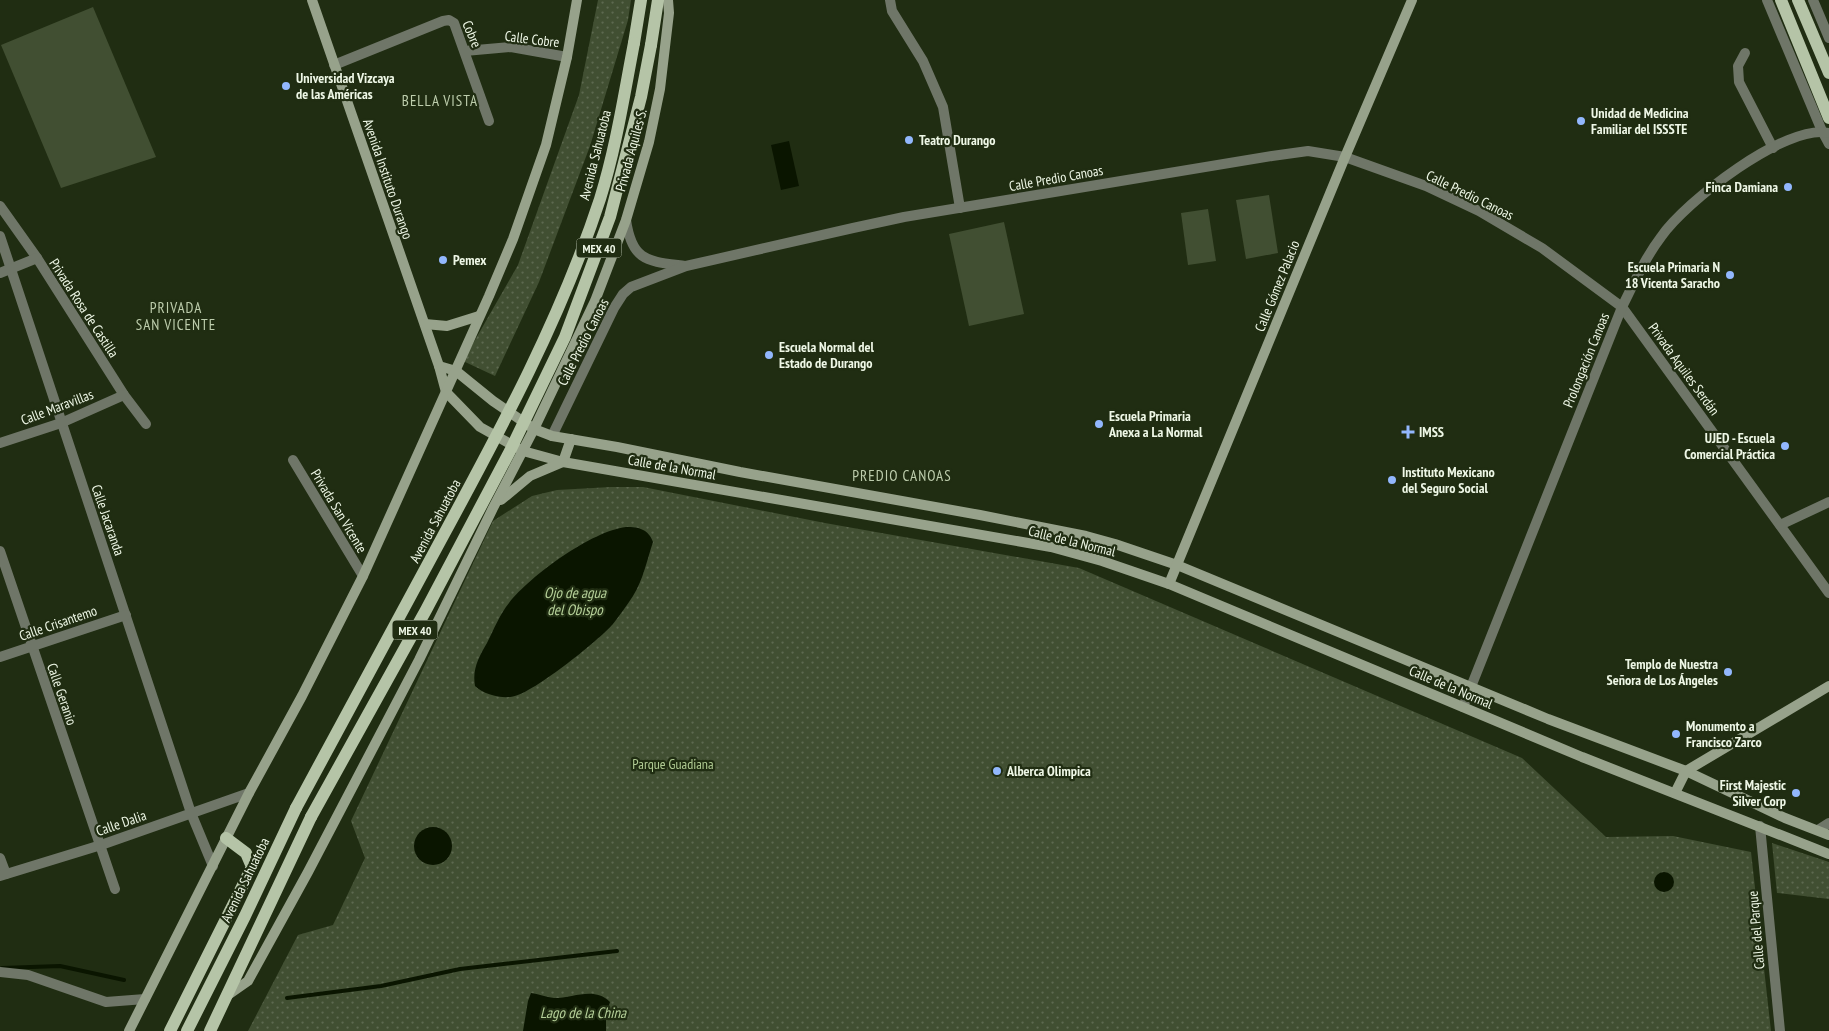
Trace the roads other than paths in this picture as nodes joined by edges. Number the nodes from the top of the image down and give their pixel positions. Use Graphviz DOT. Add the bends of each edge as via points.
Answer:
graph roads {
  1 [pos="312,0"];
  2 [pos="577,0"];
  3 [pos="641,0"];
  4 [pos="658,0"];
  5 [pos="668,0"];
  6 [pos="890,0"];
  7 [pos="1412,0"];
  8 [pos="1767,0"];
  9 [pos="1781,0"];
  10 [pos="1798,0"];
  11 [pos="1813,0"];
  12 [pos="1829,38"];
  13 [pos="464,51"];
  14 [pos="1745,53"];
  15 [pos="567,57"];
  16 [pos="334,65"];
  17 [pos="1829,73"];
  18 [pos="1829,118"];
  19 [pos="489,121"];
  20 [pos="1825,132"];
  21 [pos="1829,144"];
  22 [pos="1773,148"];
  23 [pos="1345,157"];
  24 [pos="0,206"];
  25 [pos="960,208"];
  26 [pos="626,220"];
  27 [pos="0,236"];
  28 [pos="36,258"];
  29 [pos="686,266"];
  30 [pos="10,270"];
  31 [pos="0,274"];
  32 [pos="1622,307"];
  33 [pos="479,316"];
  34 [pos="425,324"];
  35 [pos="439,366"];
  36 [pos="456,371"];
  37 [pos="446,392"];
  38 [pos="124,395"];
  39 [pos="61,423"];
  40 [pos="146,424"];
  41 [pos="534,429"];
  42 [pos="552,436"];
  43 [pos="571,439"];
  44 [pos="0,443"];
  45 [pos="524,451"];
  46 [pos="293,460"];
  47 [pos="563,462"];
  48 [pos="1829,502"];
  49 [pos="493,508"];
  50 [pos="1780,524"];
  51 [pos="0,551"];
  52 [pos="1177,565"];
  53 [pos="363,576"];
  54 [pos="1169,584"];
  55 [pos="1829,593"];
  56 [pos="126,615"];
  57 [pos="31,647"];
  58 [pos="0,657"];
  59 [pos="1829,686"];
  60 [pos="1470,687"];
  61 [pos="1463,707"];
  62 [pos="1686,772"];
  63 [pos="1675,793"];
  64 [pos="249,794"];
  65 [pos="191,814"];
  66 [pos="1786,818"];
  67 [pos="1829,823"];
  68 [pos="1760,826"];
  69 [pos="1818,830"];
  70 [pos="1829,835"];
  71 [pos="226,838"];
  72 [pos="101,845"];
  73 [pos="1829,854"];
  74 [pos="0,858"];
  75 [pos="213,866"];
  76 [pos="3,875"];
  77 [pos="115,889"];
  78 [pos="0,972"];
  79 [pos="228,995"];
  80 [pos="145,999"];
  81 [pos="129,1031"];
  82 [pos="170,1031"];
  83 [pos="187,1031"];
  84 [pos="210,1031"];
  85 [pos="1780,1031"];
  1 -- 16 [label="street, Avenida Instituto Durango"];
  2 -- 15 [label="street"];
  3 -- 83 [label="main road, Avenida Sahuatoba / MEX 40, bridge" via="620,120 600,198 548,332 491,448 296,808"];
  4 -- 79 [label="main road, MEX 40, bridge" via="641,97 610,217 566,336 426,610 311,818"];
  5 -- 26 [label="street, Privada Aquiles S." via="660,89 649,142"];
  6 -- 25 [label="street" via="892,11 923,61 943,107"];
  7 -- 23 [label="street, Calle Gómez Palacio"];
  8 -- 20 [label="street"];
  9 -- 18 [label="main road"];
  10 -- 17 [label="main road"];
  11 -- 12 [label="street"];
  13 -- 15 [label="street, Calle Cobre" via="511,48"];
  13 -- 16 [label="street, Cobre" via="454,23 442,20"];
  13 -- 19 [label="street, Cobre"];
  14 -- 22 [label="street" via="1738,66 1739,82"];
  15 -- 33 [label="street" via="546,145 513,239"];
  16 -- 34 [label="street, Avenida Instituto Durango"];
  20 -- 21 [label="street"];
  20 -- 22 [label="street, Prolongación Canoas" via="1802,135"];
  22 -- 32 [label="street, Prolongación Canoas" via="1724,178 1688,206 1646,259"];
  23 -- 25 [label="street, Calle Predio Canoas" via="1308,151"];
  23 -- 32 [label="street, Calle Predio Canoas" via="1426,186 1479,211 1542,248"];
  23 -- 52 [label="street, Calle Gómez Palacio"];
  24 -- 28 [label="street, Privada Rosa de Castilla"];
  25 -- 29 [label="street, Calle Predio Canoas" via="853,228"];
  26 -- 29 [label="street" via="628,235 638,254 656,262"];
  26 -- 41 [label="street, Privada Aquiles S." via="595,301"];
  27 -- 30 [label="street, Calle Jacaranda"];
  28 -- 30 [label="street"];
  28 -- 38 [label="street, Privada Rosa de Castilla"];
  29 -- 42 [label="street, Calle Predio Canoas" via="640,283 623,294"];
  30 -- 31 [label="street"];
  30 -- 39 [label="street, Calle Jacaranda"];
  32 -- 50 [label="street, Privada Aquiles Serdán"];
  32 -- 60 [label="street, Prolongación Canoas"];
  33 -- 34 [label="street" via="447,326"];
  33 -- 36 [label="street"];
  34 -- 35 [label="street, Avenida Instituto Durango"];
  35 -- 36 [label="street"];
  35 -- 37 [label="street, Avenida Instituto Durango"];
  36 -- 37 [label="street"];
  36 -- 41 [label="street, Calle de la Normal"];
  37 -- 45 [label="street, Calle de la Normal" via="480,427"];
  37 -- 53 [label="street"];
  38 -- 39 [label="street, Calle Maravillas"];
  38 -- 40 [label="street, Privada Rosa de Castilla"];
  39 -- 44 [label="street, Calle Maravillas"];
  39 -- 56 [label="street, Calle Jacaranda"];
  41 -- 42 [label="street, Calle de la Normal"];
  41 -- 45 [label="street, Privada Aquiles S."];
  42 -- 43 [label="street, Calle de la Normal"];
  43 -- 47 [label="street"];
  43 -- 52 [label="street, Calle de la Normal" via="1086,536"];
  45 -- 47 [label="street, Calle de la Normal"];
  45 -- 49 [label="street, Privada Aquiles S."];
  46 -- 53 [label="street, Privada San Vicente"];
  47 -- 49 [label="street" via="530,476"];
  47 -- 54 [label="street, Calle de la Normal" via="1051,547"];
  48 -- 50 [label="street"];
  49 -- 79 [label="street, Privada Aquiles S." via="419,660 253,972 248,981"];
  50 -- 55 [label="street, Privada Aquiles Serdán"];
  51 -- 57 [label="street, Calle Geranio"];
  52 -- 54 [label="street, Calle Gómez Palacio"];
  52 -- 60 [label="street, Calle de la Normal"];
  53 -- 64 [label="street"];
  54 -- 61 [label="street, Calle de la Normal"];
  56 -- 57 [label="street, Calle Crisantemo"];
  56 -- 65 [label="street, Calle Jacaranda"];
  57 -- 58 [label="street, Calle Crisantemo"];
  57 -- 72 [label="street, Calle Geranio"];
  59 -- 62 [label="street"];
  60 -- 61 [label="street, Prolongación Canoas"];
  60 -- 62 [label="street, Calle de la Normal"];
  61 -- 63 [label="street, Calle de la Normal"];
  62 -- 63 [label="street"];
  62 -- 66 [label="street, Calle de la Normal"];
  63 -- 68 [label="street, Calle de la Normal"];
  64 -- 65 [label="street, Calle Dalia"];
  64 -- 71 [label="street"];
  65 -- 72 [label="street, Calle Dalia"];
  65 -- 75 [label="street, Calle Jacaranda"];
  66 -- 68 [label="street" via="1772,818"];
  66 -- 69 [label="street, Calle de la Normal"];
  67 -- 69 [label="street"];
  68 -- 73 [label="street, Calle de la Normal"];
  68 -- 85 [label="street, Calle del Parque"];
  69 -- 70 [label="street, Calle de la Normal"];
  71 -- 75 [label="street"];
  71 -- 82 [label="main road" via="246,853 252,867"];
  72 -- 76 [label="street, Calle Dalia"];
  72 -- 77 [label="street, Calle Geranio"];
  74 -- 76 [label="street"];
  75 -- 80 [label="street"];
  78 -- 80 [label="street" via="28,975 106,1002"];
  79 -- 84 [label="main road, MEX 40"];
  80 -- 81 [label="street"];
}
